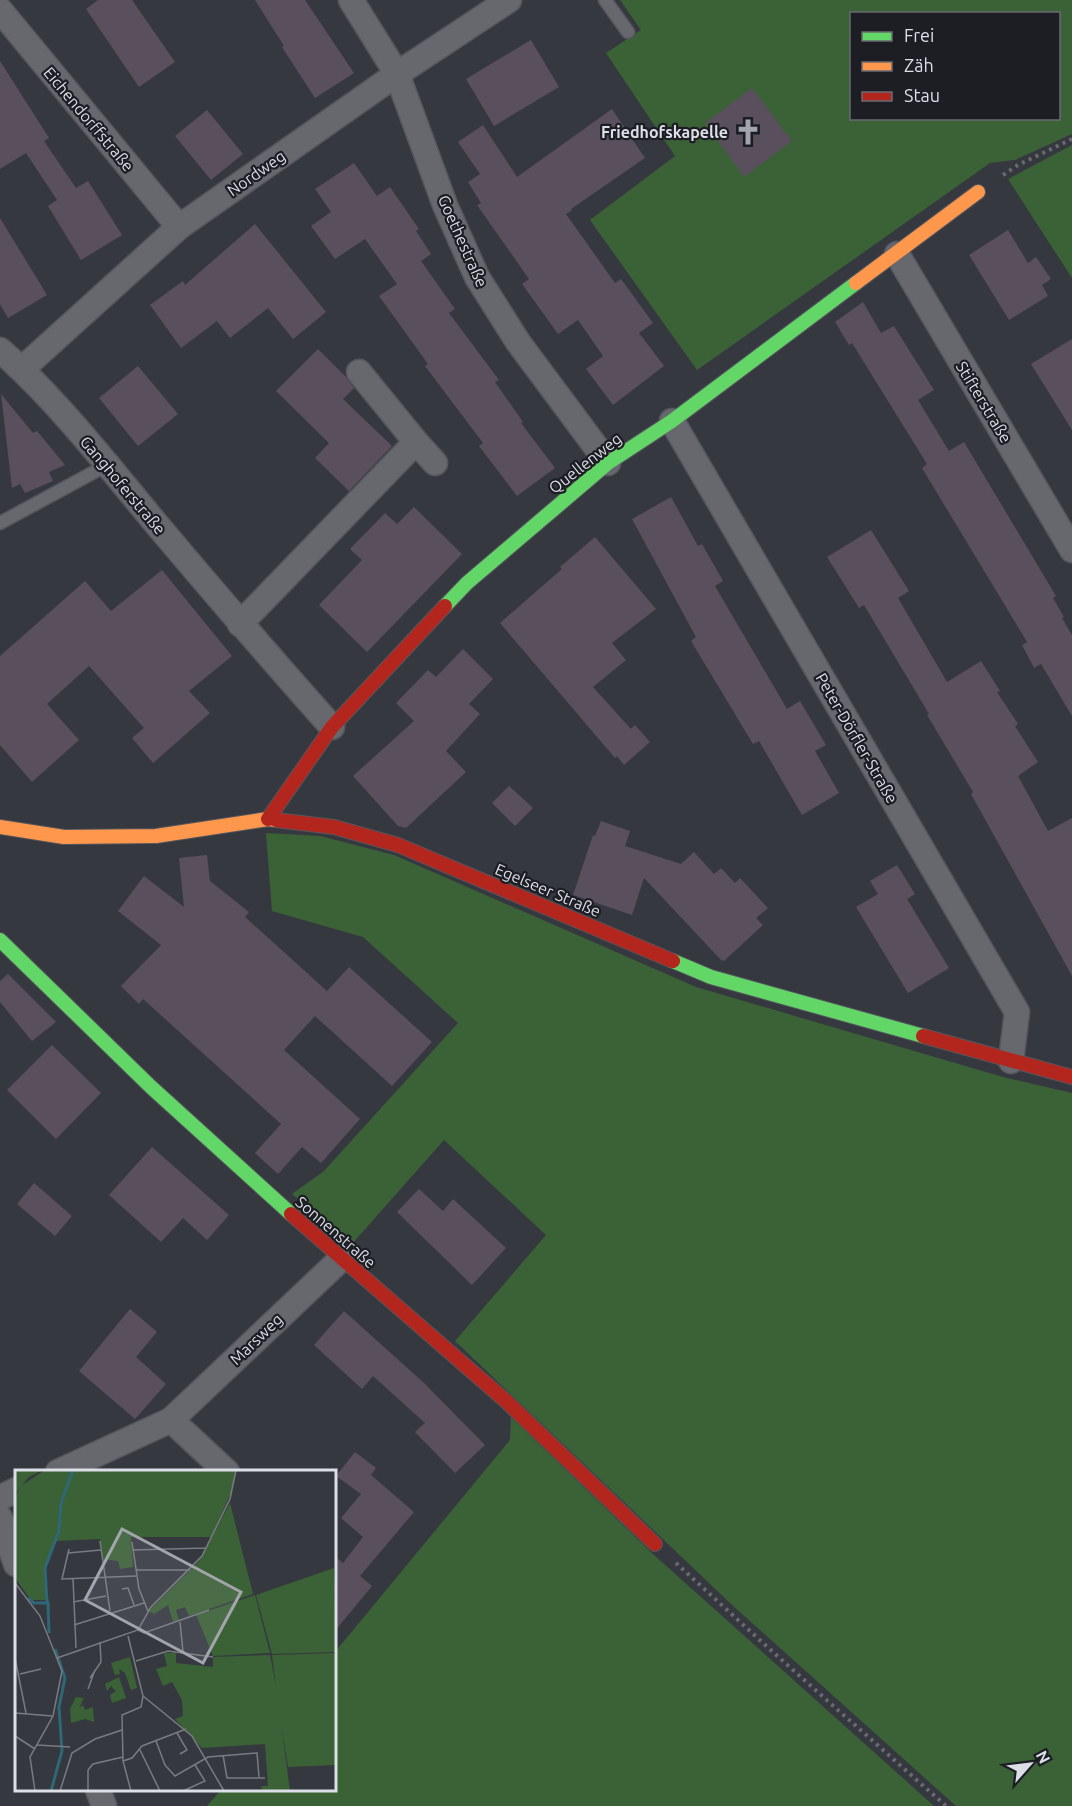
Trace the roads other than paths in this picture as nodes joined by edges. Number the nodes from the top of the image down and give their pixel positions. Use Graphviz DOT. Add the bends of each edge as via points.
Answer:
graph roads {
  1 [pos="351,0"];
  2 [pos="508,0"];
  3 [pos="605,0"];
  4 [pos="0,10"];
  5 [pos="628,32"];
  6 [pos="397,74"];
  7 [pos="978,192"];
  8 [pos="179,227"];
  9 [pos="897,254"];
  10 [pos="0,350"];
  11 [pos="22,369"];
  12 [pos="359,372"];
  13 [pos="672,421"];
  14 [pos="416,442"];
  15 [pos="435,463"];
  16 [pos="608,463"];
  17 [pos="107,465"];
  18 [pos="0,523"];
  19 [pos="1072,550"];
  20 [pos="240,624"];
  21 [pos="332,727"];
  22 [pos="268,819"];
  23 [pos="0,827"];
  24 [pos="0,940"];
  25 [pos="1011,1061"];
  26 [pos="1072,1077"];
  27 [pos="341,1258"];
  28 [pos="171,1420"];
  29 [pos="62,1470"];
  30 [pos="225,1470"];
  31 [pos="15,1491"];
  32 [pos="0,1498"];
  33 [pos="0,1518"];
  34 [pos="655,1544"];
  35 [pos="15,1561"];
  36 [pos="98,1791"];
  37 [pos="104,1806"];
  1 -- 6 [label="street, Goethestraße"];
  2 -- 6 [label="street, Nordweg"];
  3 -- 5 [label="lane"];
  4 -- 8 [label="street, Eichendorffstraße"];
  6 -- 8 [label="street, Nordweg"];
  6 -- 16 [label="street, Goethestraße" via="445,205 477,277 518,342"];
  7 -- 9 [label="street, Quellenweg"];
  8 -- 11 [label="street, Nordweg"];
  9 -- 13 [label="street, Quellenweg"];
  9 -- 19 [label="street, Stifterstraße"];
  10 -- 11 [label="street, Ganghoferstraße"];
  11 -- 17 [label="street, Ganghoferstraße"];
  12 -- 14 [label="street"];
  13 -- 16 [label="street, Quellenweg"];
  13 -- 25 [label="street, Peter-Dörfler-Straße" via="1017,1012"];
  14 -- 15 [label="street"];
  14 -- 20 [label="street"];
  16 -- 21 [label="street, Quellenweg" via="467,583"];
  17 -- 18 [label="lane"];
  17 -- 20 [label="street, Ganghoferstraße"];
  20 -- 21 [label="street, Ganghoferstraße"];
  21 -- 22 [label="street, Quellenweg"];
  22 -- 23 [label="street, Egelseer Straße" via="156,836 64,837"];
  22 -- 25 [label="street, Egelseer Straße" via="334,827 398,845 711,977"];
  24 -- 27 [label="street, Sonnenstraße" via="151,1087"];
  25 -- 26 [label="street, Egelseer Straße"];
  27 -- 28 [label="street, Marsweg"];
  27 -- 34 [label="street, Sonnenstraße" via="507,1402"];
  28 -- 29 [label="street, Marsweg"];
  28 -- 30 [label="street"];
  31 -- 32 [label="street"];
  33 -- 35 [label="street"];
  36 -- 37 [label="street"];
}
